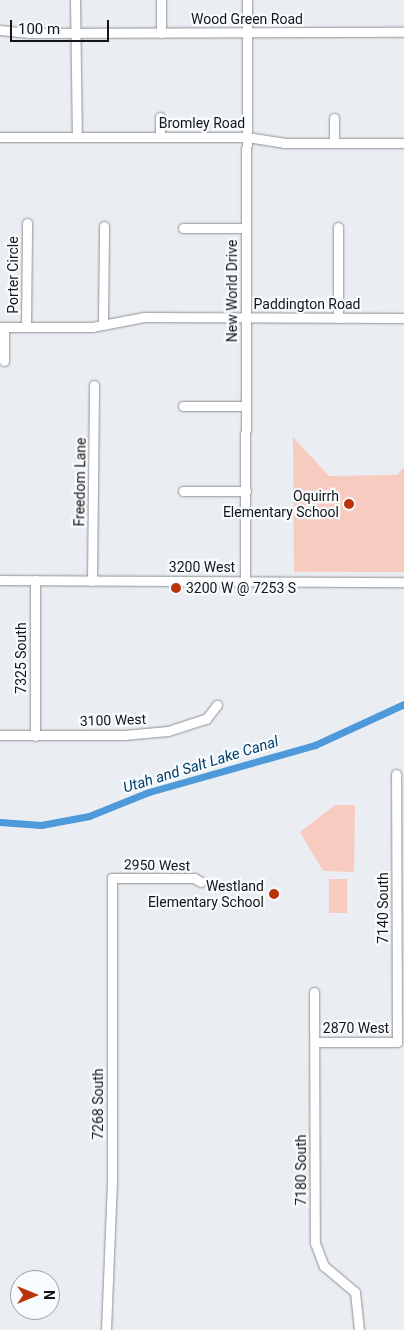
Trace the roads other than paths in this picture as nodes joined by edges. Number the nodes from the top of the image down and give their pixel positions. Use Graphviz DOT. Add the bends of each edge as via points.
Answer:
graph roads {
  1 [pos="75,0"];
  2 [pos="161,0"];
  3 [pos="247,0"];
  4 [pos="0,30"];
  5 [pos="404,32"];
  6 [pos="75,33"];
  7 [pos="161,33"];
  8 [pos="247,33"];
  9 [pos="160,117"];
  10 [pos="334,118"];
  11 [pos="0,137"];
  12 [pos="77,137"];
  13 [pos="160,137"];
  14 [pos="247,137"];
  15 [pos="334,143"];
  16 [pos="404,143"];
  17 [pos="27,223"];
  18 [pos="104,226"];
  19 [pos="338,227"];
  20 [pos="183,228"];
  21 [pos="246,228"];
  22 [pos="246,317"];
  23 [pos="338,318"];
  24 [pos="404,318"];
  25 [pos="103,325"];
  26 [pos="2,327"];
  27 [pos="26,327"];
  28 [pos="4,361"];
  29 [pos="94,384"];
  30 [pos="182,406"];
  31 [pos="246,406"];
  32 [pos="183,491"];
  33 [pos="246,491"];
  34 [pos="0,580"];
  35 [pos="35,580"];
  36 [pos="92,581"];
  37 [pos="245,581"];
  38 [pos="404,582"];
  39 [pos="217,704"];
  40 [pos="0,736"];
  41 [pos="35,736"];
  42 [pos="396,774"];
  43 [pos="112,878"];
  44 [pos="201,882"];
  45 [pos="400,938"];
  46 [pos="314,992"];
  47 [pos="314,1042"];
  48 [pos="397,1042"];
  49 [pos="106,1330"];
  50 [pos="359,1330"];
  1 -- 6 [label="street"];
  2 -- 7 [label="street"];
  3 -- 8 [label="street, New World Drive"];
  4 -- 6 [label="street, Wood Green Road"];
  5 -- 8 [label="street, Wood Green Road"];
  6 -- 7 [label="street, Wood Green Road"];
  6 -- 12 [label="street"];
  7 -- 8 [label="street, Wood Green Road"];
  8 -- 14 [label="street, New World Drive"];
  9 -- 13 [label="street"];
  10 -- 15 [label="street"];
  11 -- 12 [label="street, Bromley Road"];
  12 -- 13 [label="street, Bromley Road"];
  13 -- 14 [label="street, Bromley Road"];
  14 -- 15 [label="street, Bromley Road" via="284,143"];
  14 -- 21 [label="street, New World Drive"];
  15 -- 16 [label="street, Bromley Road"];
  17 -- 27 [label="street, Porter Circle"];
  18 -- 25 [label="street"];
  19 -- 23 [label="street"];
  20 -- 21 [label="street"];
  21 -- 22 [label="street, New World Drive"];
  22 -- 23 [label="street, Paddington Road"];
  22 -- 25 [label="street, Paddington Road" via="144,317"];
  22 -- 31 [label="street, New World Drive"];
  23 -- 24 [label="street, Paddington Road"];
  25 -- 27 [label="street, Paddington Road"];
  26 -- 27 [label="street, Paddington Road"];
  26 -- 28 [label="street"];
  29 -- 36 [label="street, Freedom Lane"];
  30 -- 31 [label="street"];
  31 -- 33 [label="street, New World Drive"];
  32 -- 33 [label="street"];
  33 -- 37 [label="street, New World Drive"];
  34 -- 35 [label="street, 3200 West"];
  35 -- 36 [label="street, 3200 West"];
  35 -- 41 [label="street, 7325 South"];
  36 -- 37 [label="street, 3200 West"];
  37 -- 38 [label="street, 3200 West"];
  39 -- 41 [label="street, 3100 West" via="206,719 168,731"];
  40 -- 41 [label="street, 3100 West"];
  42 -- 45 [label="street, 7140 South"];
  43 -- 44 [label="street, 2950 West" via="194,878"];
  43 -- 49 [label="street, 7268 South" via="112,1178"];
  45 -- 48 [label="street, 7140 South"];
  46 -- 47 [label="street, 7180 South"];
  47 -- 48 [label="street, 2870 West"];
  47 -- 50 [label="street, 7180 South" via="315,1243 324,1266 355,1292"];
}
